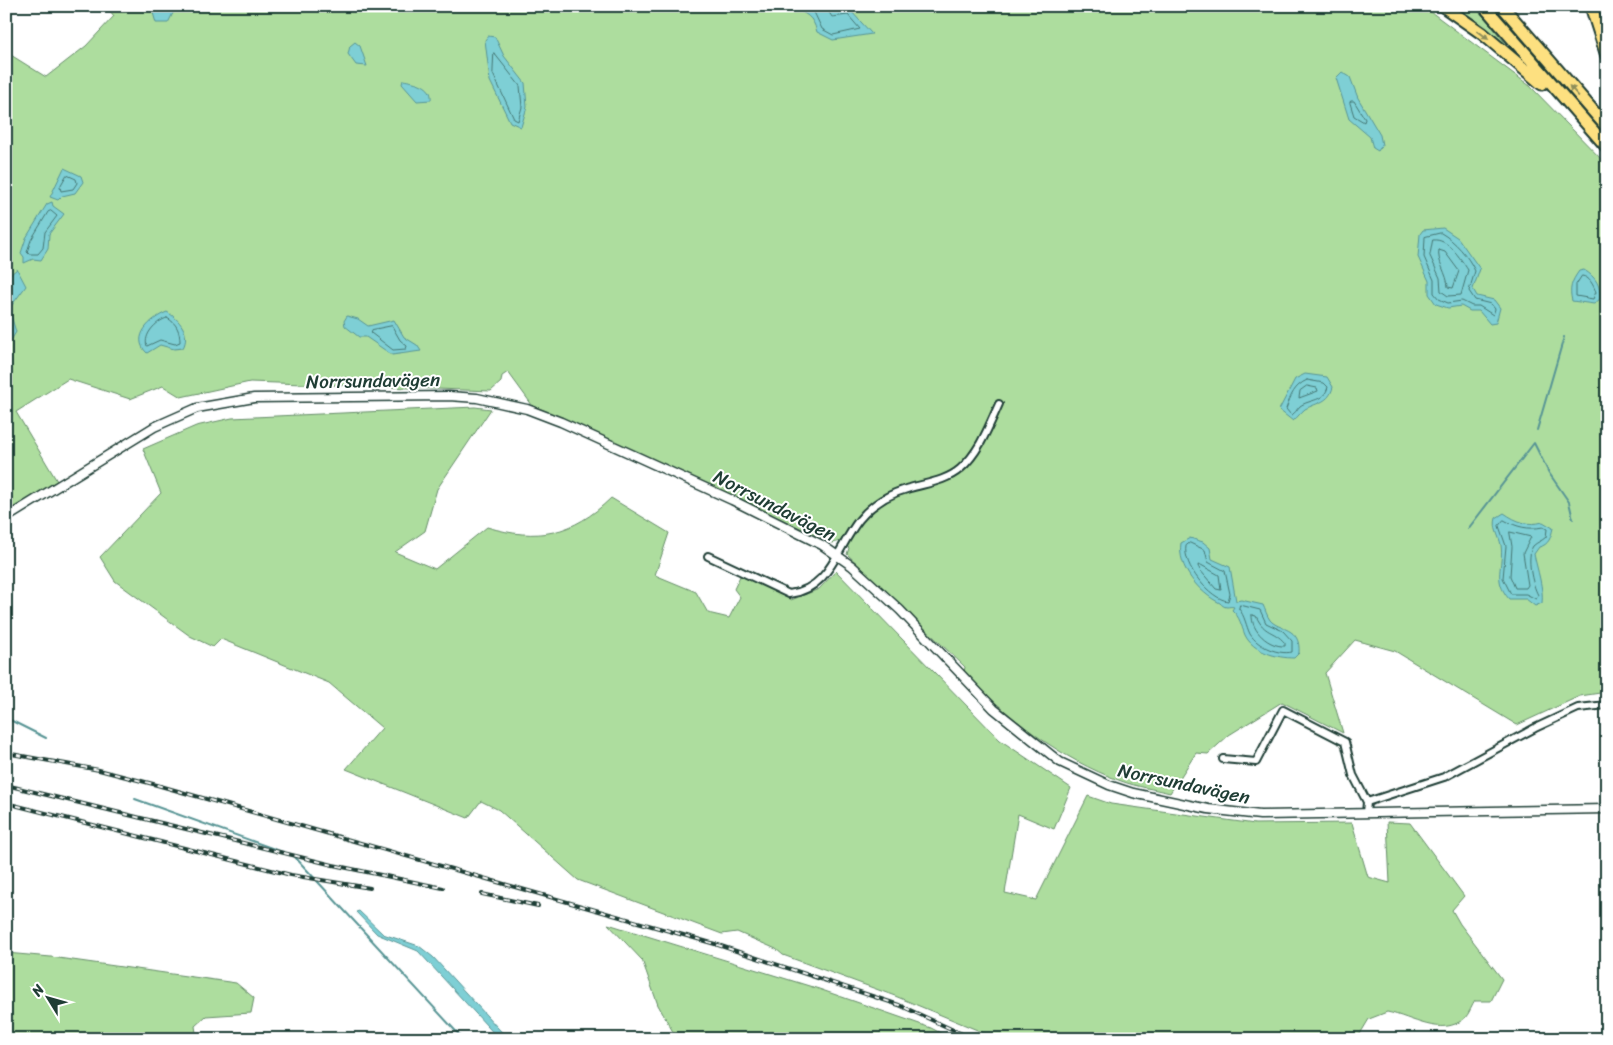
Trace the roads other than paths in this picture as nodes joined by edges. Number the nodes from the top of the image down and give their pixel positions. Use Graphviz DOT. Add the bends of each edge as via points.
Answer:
graph roads {
  1 [pos="1443,6"];
  2 [pos="1484,6"];
  3 [pos="1502,6"];
  4 [pos="1591,6"];
  5 [pos="1607,56"];
  6 [pos="1583,122"];
  7 [pos="1607,127"];
  8 [pos="1607,148"];
  9 [pos="999,404"];
  10 [pos="6,518"];
  11 [pos="838,555"];
  12 [pos="708,556"];
  13 [pos="1607,705"];
  14 [pos="1223,759"];
  15 [pos="1366,802"];
  16 [pos="1607,809"];
  17 [pos="1366,814"];
  1 -- 6 [label="highway, one-way" via="1503,51"];
  2 -- 6 [label="highway"];
  7 -- 3 [label="highway, one-way"];
  4 -- 5 [label="highway"];
  6 -- 8 [label="highway"];
  9 -- 11 [label="street" via="983,438 958,471 938,481 884,498 860,520"];
  10 -- 11 [label="street, Norrsundavägen" via="154,427 197,408 254,398 449,396 477,398 527,409 561,422 732,500"];
  11 -- 12 [label="street" via="819,582 802,592 789,594"];
  11 -- 17 [label="street, Norrsundavägen" via="900,610 994,709 1068,766 1125,790 1208,809 1260,815"];
  13 -- 15 [label="street" via="1578,708 1444,777"];
  14 -- 15 [label="street" via="1256,762 1283,710 1345,742 1353,775"];
  15 -- 17 [label="street"];
  16 -- 17 [label="street, Norrsundavägen"];
}
